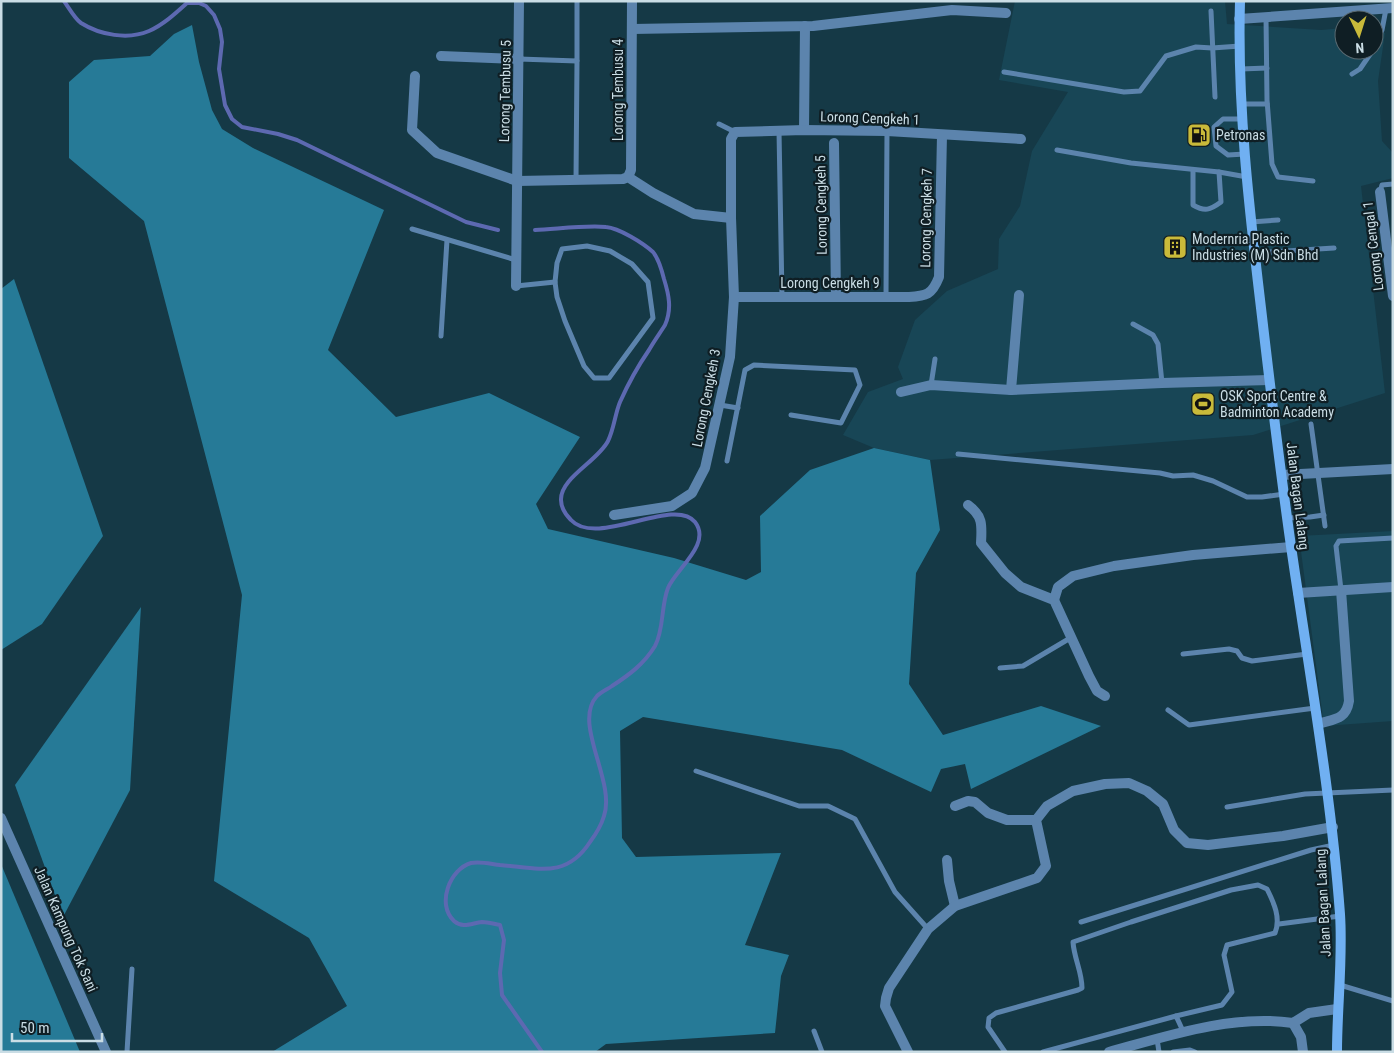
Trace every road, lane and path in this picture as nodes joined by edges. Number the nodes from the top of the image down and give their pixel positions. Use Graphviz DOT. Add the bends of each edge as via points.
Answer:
graph roads {
  1 [pos="519,1"];
  2 [pos="577,1"];
  3 [pos="632,1"];
  4 [pos="1240,1"];
  5 [pos="1384,7"];
  6 [pos="1210,11"];
  7 [pos="1006,14"];
  8 [pos="1266,17"];
  9 [pos="1239,19"];
  10 [pos="804,26"];
  11 [pos="632,29"];
  12 [pos="1240,46"];
  13 [pos="1212,48"];
  14 [pos="441,56"];
  15 [pos="519,58"];
  16 [pos="1366,60"];
  17 [pos="577,62"];
  18 [pos="1267,68"];
  19 [pos="1241,70"];
  20 [pos="1004,72"];
  21 [pos="1352,74"];
  22 [pos="415,76"];
  23 [pos="1215,97"];
  24 [pos="1242,104"];
  25 [pos="1267,104"];
  26 [pos="1243,118"];
  27 [pos="719,124"];
  28 [pos="779,130"];
  29 [pos="804,130"];
  30 [pos="886,131"];
  31 [pos="735,132"];
  32 [pos="942,135"];
  33 [pos="1021,139"];
  34 [pos="834,143"];
  35 [pos="1057,150"];
  36 [pos="1246,154"];
  37 [pos="1193,170"];
  38 [pos="1219,172"];
  39 [pos="628,177"];
  40 [pos="1247,178"];
  41 [pos="576,180"];
  42 [pos="517,181"];
  43 [pos="1313,181"];
  44 [pos="1393,184"];
  45 [pos="1380,192"];
  46 [pos="731,218"];
  47 [pos="1278,220"];
  48 [pos="1251,222"];
  49 [pos="412,229"];
  50 [pos="447,240"];
  51 [pos="1334,248"];
  52 [pos="1254,253"];
  53 [pos="516,260"];
  54 [pos="555,282"];
  55 [pos="516,286"];
  56 [pos="1019,295"];
  57 [pos="836,296"];
  58 [pos="926,296"];
  59 [pos="1393,296"];
  60 [pos="734,297"];
  61 [pos="886,297"];
  62 [pos="782,298"];
  63 [pos="1133,324"];
  64 [pos="440,336"];
  65 [pos="935,359"];
  66 [pos="1269,380"];
  67 [pos="1162,383"];
  68 [pos="931,385"];
  69 [pos="1011,390"];
  70 [pos="901,392"];
  71 [pos="720,405"];
  72 [pos="738,408"];
  73 [pos="791,415"];
  74 [pos="1311,424"];
  75 [pos="958,454"];
  76 [pos="727,461"];
  77 [pos="1393,469"];
  78 [pos="1319,473"];
  79 [pos="1282,475"];
  80 [pos="1284,494"];
  81 [pos="968,505"];
  82 [pos="614,515"];
  83 [pos="1324,515"];
  84 [pos="1287,518"];
  85 [pos="1325,526"];
  86 [pos="1393,538"];
  87 [pos="1291,547"];
  88 [pos="1393,587"];
  89 [pos="1341,590"];
  90 [pos="1298,593"];
  91 [pos="1054,600"];
  92 [pos="1072,637"];
  93 [pos="1183,654"];
  94 [pos="1307,654"];
  95 [pos="1000,668"];
  96 [pos="1105,696"];
  97 [pos="1316,708"];
  98 [pos="1168,710"];
  99 [pos="1318,724"];
  100 [pos="696,770"];
  101 [pos="1393,790"];
  102 [pos="1328,792"];
  103 [pos="955,806"];
  104 [pos="1227,807"];
  105 [pos="1,818"];
  106 [pos="1036,820"];
  107 [pos="1333,827"];
  108 [pos="1334,845"];
  109 [pos="947,860"];
  110 [pos="955,906"];
  111 [pos="1340,916"];
  112 [pos="1081,922"];
  113 [pos="1279,924"];
  114 [pos="928,929"];
  115 [pos="132,969"];
  116 [pos="1339,985"];
  117 [pos="1393,1000"];
  118 [pos="1337,1009"];
  119 [pos="1176,1016"];
  120 [pos="1293,1024"];
  121 [pos="814,1031"];
  122 [pos="1183,1031"];
  123 [pos="1157,1038"];
  124 [pos="106,1052"];
  125 [pos="127,1052"];
  126 [pos="822,1052"];
  127 [pos="908,1052"];
  128 [pos="1005,1052"];
  129 [pos="1043,1052"];
  130 [pos="1109,1052"];
  131 [pos="1159,1052"];
  132 [pos="1173,1052"];
  133 [pos="1195,1052"];
  134 [pos="1302,1052"];
  135 [pos="1337,1052"];
  1 -- 15 [label="street, Lorong Tembusu 5"];
  2 -- 17 [label="lane"];
  3 -- 11 [label="street, Lorong Tembusu 4"];
  4 -- 9 [label="main road, Jalan Bagan Lalang"];
  5 -- 8 [label="street"];
  6 -- 13 [label="lane"];
  7 -- 10 [label="street" via="952,10"];
  8 -- 9 [label="street"];
  8 -- 18 [label="lane"];
  9 -- 12 [label="main road, Jalan Bagan Lalang"];
  10 -- 11 [label="street"];
  10 -- 29 [label="street"];
  11 -- 39 [label="street, Lorong Tembusu 4" via="631,170"];
  12 -- 13 [label="lane"];
  12 -- 19 [label="main road, Jalan Bagan Lalang"];
  13 -- 20 [label="lane" via="1196,47 1166,56 1140,91 1124,92"];
  13 -- 23 [label="lane"];
  14 -- 15 [label="street"];
  15 -- 17 [label="lane"];
  15 -- 42 [label="street, Lorong Tembusu 5"];
  16 -- 21 [label="lane"];
  17 -- 41 [label="lane"];
  18 -- 19 [label="lane"];
  18 -- 25 [label="lane"];
  19 -- 24 [label="main road, Jalan Bagan Lalang"];
  22 -- 42 [label="street" via="412,130 436,153"];
  24 -- 25 [label="lane"];
  24 -- 26 [label="main road, Jalan Bagan Lalang"];
  25 -- 43 [label="lane" via="1272,164 1278,177"];
  26 -- 36 [label="main road, Jalan Bagan Lalang"];
  26 -- 36 [label="lane" via="1223,119 1214,127 1216,146 1228,155"];
  27 -- 31 [label="lane, Lorong Cengkeh 1"];
  28 -- 29 [label="street, Lorong Cengkeh 1"];
  28 -- 31 [label="street, Lorong Cengkeh 1"];
  28 -- 62 [label="lane"];
  29 -- 30 [label="street, Lorong Cengkeh 1"];
  30 -- 32 [label="street, Lorong Cengkeh 1"];
  30 -- 61 [label="lane"];
  31 -- 46 [label="street, Lorong Cengkeh 3" via="731,139"];
  32 -- 33 [label="street, Lorong Cengkeh 1"];
  32 -- 58 [label="street, Lorong Cengkeh 7" via="939,277"];
  34 -- 57 [label="street, Lorong Cengkeh 5"];
  35 -- 37 [label="lane"];
  36 -- 40 [label="main road, Jalan Bagan Lalang"];
  37 -- 38 [label="lane"];
  37 -- 38 [label="lane" via="1193,205 1201,210 1222,202"];
  38 -- 40 [label="lane"];
  39 -- 41 [label="street"];
  39 -- 46 [label="street" via="694,214"];
  40 -- 48 [label="main road, Jalan Bagan Lalang"];
  41 -- 42 [label="street"];
  42 -- 53 [label="street, Lorong Tembusu 5"];
  44 -- 45 [label="lane" via="1382,185"];
  45 -- 59 [label="street, Lorong Cengal 1"];
  46 -- 60 [label="street, Lorong Cengkeh 3"];
  47 -- 48 [label="lane"];
  48 -- 52 [label="main road, Jalan Bagan Lalang"];
  49 -- 50 [label="lane"];
  50 -- 53 [label="lane"];
  50 -- 64 [label="lane"];
  51 -- 52 [label="lane"];
  52 -- 66 [label="main road, Jalan Bagan Lalang"];
  53 -- 55 [label="street, Lorong Tembusu 5"];
  54 -- 54 [label="lane" via="556,263 562,249 586,246 610,251 632,264 648,282 652,318 609,378 594,378 584,366 562,313"];
  54 -- 55 [label="lane"];
  56 -- 69 [label="street"];
  57 -- 61 [label="street, Lorong Cengkeh 9"];
  57 -- 62 [label="street, Lorong Cengkeh 9"];
  58 -- 61 [label="street, Lorong Cengkeh 9"];
  60 -- 62 [label="street, Lorong Cengkeh 9"];
  60 -- 71 [label="street, Lorong Cengkeh 3" via="730,357"];
  63 -- 67 [label="lane" via="1153,335 1158,344"];
  65 -- 68 [label="lane"];
  66 -- 67 [label="street"];
  66 -- 79 [label="main road, Jalan Bagan Lalang"];
  67 -- 69 [label="street"];
  68 -- 69 [label="street"];
  68 -- 70 [label="street"];
  71 -- 72 [label="lane"];
  71 -- 82 [label="street, Lorong Cengkeh 3" via="706,468 692,493 672,506"];
  72 -- 73 [label="lane" via="745,370 754,365 855,370 860,386 841,423"];
  72 -- 76 [label="lane"];
  74 -- 78 [label="lane"];
  75 -- 80 [label="lane" via="1173,476 1193,475 1247,497"];
  77 -- 78 [label="street"];
  78 -- 79 [label="street"];
  78 -- 83 [label="lane"];
  79 -- 80 [label="main road, Jalan Bagan Lalang"];
  80 -- 84 [label="main road, Jalan Bagan Lalang"];
  81 -- 91 [label="street" via="977,512 982,527 981,543 1005,573 1021,586"];
  83 -- 84 [label="lane"];
  83 -- 85 [label="lane"];
  84 -- 87 [label="main road, Jalan Bagan Lalang"];
  86 -- 89 [label="lane" via="1340,541 1336,546"];
  87 -- 90 [label="main road, Jalan Bagan Lalang"];
  87 -- 91 [label="street" via="1193,555 1114,566 1073,576 1058,587"];
  88 -- 89 [label="street"];
  89 -- 90 [label="street"];
  89 -- 99 [label="street" via="1348,710"];
  90 -- 94 [label="main road, Jalan Bagan Lalang"];
  91 -- 92 [label="street"];
  92 -- 95 [label="lane" via="1023,666"];
  92 -- 96 [label="street" via="1089,676"];
  93 -- 94 [label="lane" via="1229,648 1252,661"];
  94 -- 97 [label="main road, Jalan Bagan Lalang"];
  97 -- 98 [label="lane" via="1189,725"];
  97 -- 99 [label="main road, Jalan Bagan Lalang"];
  99 -- 102 [label="main road, Jalan Bagan Lalang"];
  100 -- 114 [label="lane" via="799,806 828,806 854,819 895,892"];
  101 -- 102 [label="lane"];
  102 -- 104 [label="lane"];
  102 -- 107 [label="main road, Jalan Bagan Lalang"];
  103 -- 106 [label="street" via="975,802 988,813 1007,820"];
  105 -- 124 [label="street, Jalan Kampung Tok Sani"];
  106 -- 107 [label="street" via="1047,806 1074,791 1129,783 1147,791 1163,804 1174,830 1187,842 1208,845"];
  106 -- 110 [label="street" via="1046,866 1037,878"];
  107 -- 108 [label="main road, Jalan Bagan Lalang"];
  108 -- 111 [label="main road, Jalan Bagan Lalang"];
  108 -- 112 [label="lane"];
  109 -- 110 [label="street"];
  110 -- 114 [label="street"];
  111 -- 113 [label="lane"];
  111 -- 116 [label="main road, Jalan Bagan Lalang"];
  113 -- 119 [label="lane" via="1275,933 1227,945 1224,955 1232,992 1222,1005"];
  113 -- 128 [label="lane" via="1267,889 1258,885 1231,890 1073,942 1082,988 996,1013 989,1018 988,1026"];
  114 -- 127 [label="street" via="889,988 886,998 886,1006"];
  115 -- 125 [label="lane"];
  116 -- 117 [label="lane"];
  116 -- 118 [label="main road, Jalan Bagan Lalang"];
  118 -- 120 [label="street" via="1309,1013"];
  118 -- 135 [label="main road, Jalan Bagan Lalang"];
  119 -- 122 [label="lane"];
  119 -- 129 [label="lane"];
  120 -- 122 [label="street" via="1273,1020"];
  120 -- 134 [label="street" via="1301,1037"];
  121 -- 126 [label="lane"];
  122 -- 123 [label="street"];
  123 -- 130 [label="street"];
  123 -- 131 [label="lane"];
  132 -- 133 [label="lane"];
}
